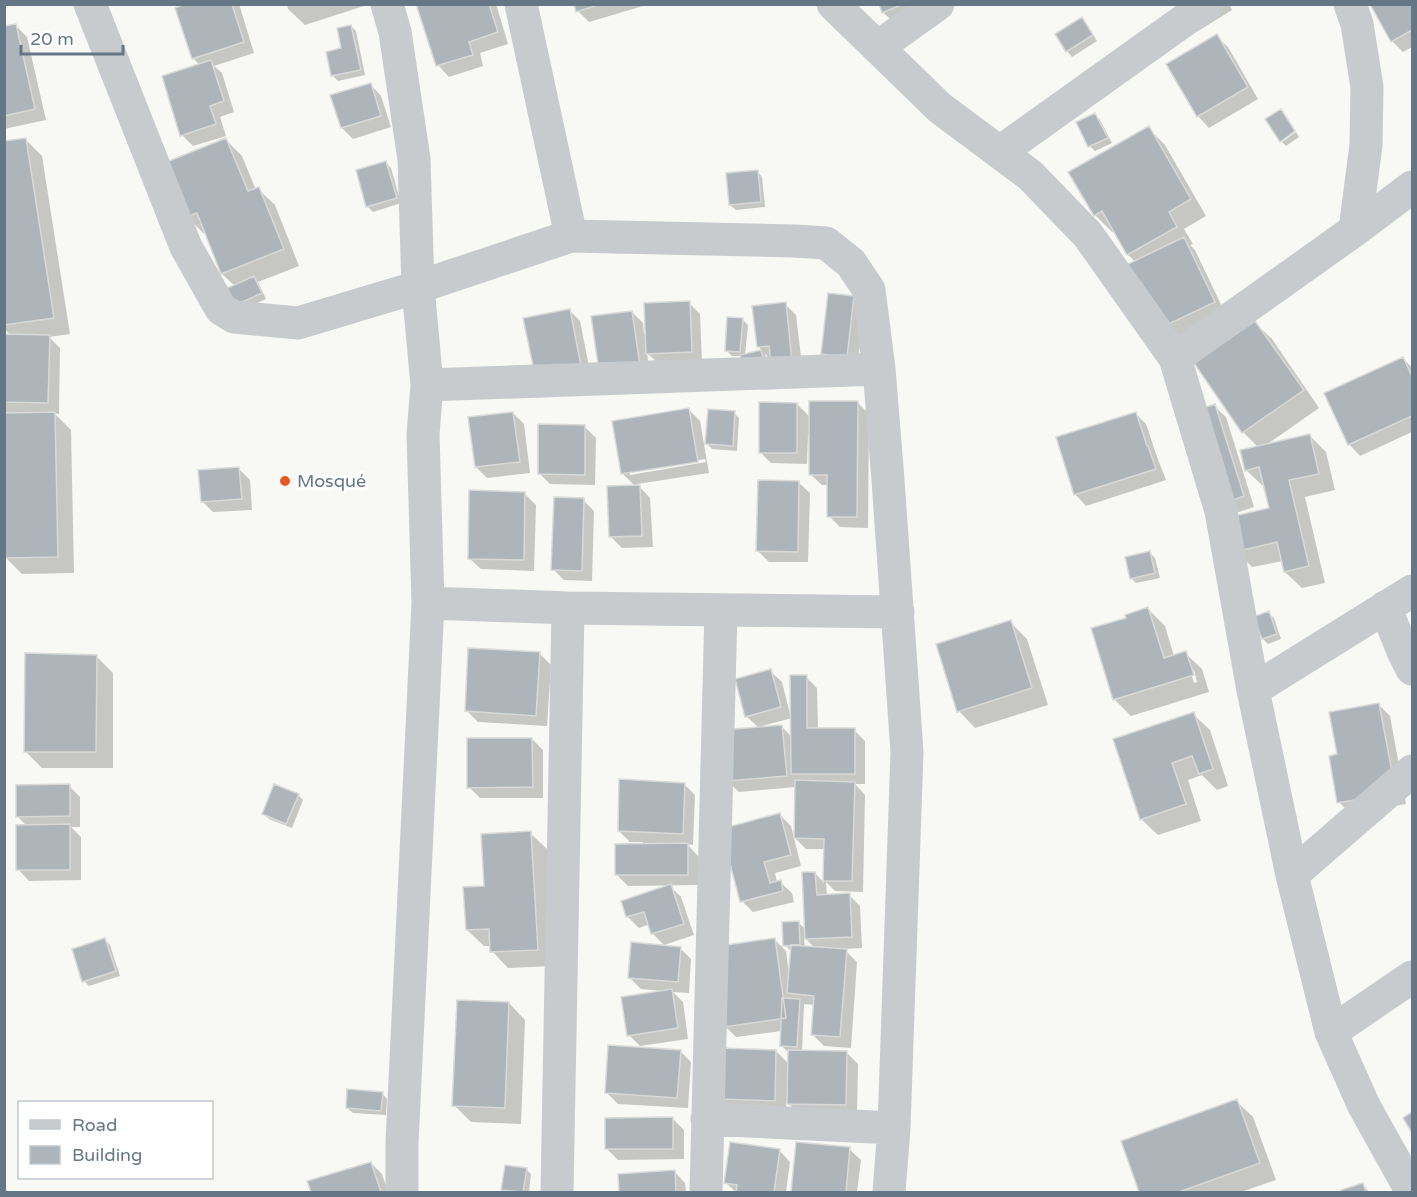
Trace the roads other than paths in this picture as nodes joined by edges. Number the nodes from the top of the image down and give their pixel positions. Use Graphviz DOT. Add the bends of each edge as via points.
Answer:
graph roads {
  1 [pos="90,4"];
  2 [pos="387,4"];
  3 [pos="520,4"];
  4 [pos="833,4"];
  5 [pos="938,4"];
  6 [pos="1207,4"];
  7 [pos="1350,4"];
  8 [pos="878,47"];
  9 [pos="1000,152"];
  10 [pos="1413,187"];
  11 [pos="1354,230"];
  12 [pos="571,236"];
  13 [pos="418,287"];
  14 [pos="1175,358"];
  15 [pos="879,369"];
  16 [pos="427,385"];
  17 [pos="1413,591"];
  18 [pos="428,603"];
  19 [pos="1385,608"];
  20 [pos="568,609"];
  21 [pos="721,610"];
  22 [pos="898,612"];
  23 [pos="1413,669"];
  24 [pos="1253,690"];
  25 [pos="1413,771"];
  26 [pos="1292,875"];
  27 [pos="1413,977"];
  28 [pos="1331,1032"];
  29 [pos="707,1119"];
  30 [pos="894,1128"];
  31 [pos="402,1192"];
  32 [pos="557,1192"];
  33 [pos="706,1192"];
  34 [pos="890,1192"];
  35 [pos="1412,1192"];
  1 -- 13 [label="street" via="186,247 221,309 234,317 298,323"];
  2 -- 13 [label="street" via="395,32 414,159"];
  3 -- 12 [label="street"];
  4 -- 8 [label="street"];
  5 -- 8 [label="street"];
  6 -- 9 [label="street"];
  7 -- 11 [label="street" via="1367,87 1366,145"];
  8 -- 9 [label="street" via="940,108"];
  9 -- 14 [label="street" via="1030,175 1088,235"];
  10 -- 11 [label="street"];
  11 -- 14 [label="street"];
  12 -- 13 [label="street"];
  12 -- 15 [label="street" via="826,243 851,263 869,290"];
  13 -- 16 [label="street"];
  14 -- 24 [label="street" via="1221,511"];
  15 -- 16 [label="street"];
  15 -- 22 [label="street"];
  16 -- 18 [label="street" via="423,434"];
  17 -- 19 [label="street"];
  18 -- 20 [label="street"];
  18 -- 31 [label="street"];
  19 -- 23 [label="street"];
  19 -- 24 [label="street"];
  20 -- 21 [label="street"];
  20 -- 32 [label="street"];
  21 -- 22 [label="street"];
  21 -- 29 [label="street"];
  22 -- 30 [label="street" via="907,752"];
  24 -- 26 [label="street"];
  25 -- 26 [label="street"];
  26 -- 28 [label="street"];
  27 -- 28 [label="street"];
  28 -- 35 [label="street" via="1364,1106"];
  29 -- 30 [label="street"];
  29 -- 33 [label="street"];
  30 -- 34 [label="street"];
}
